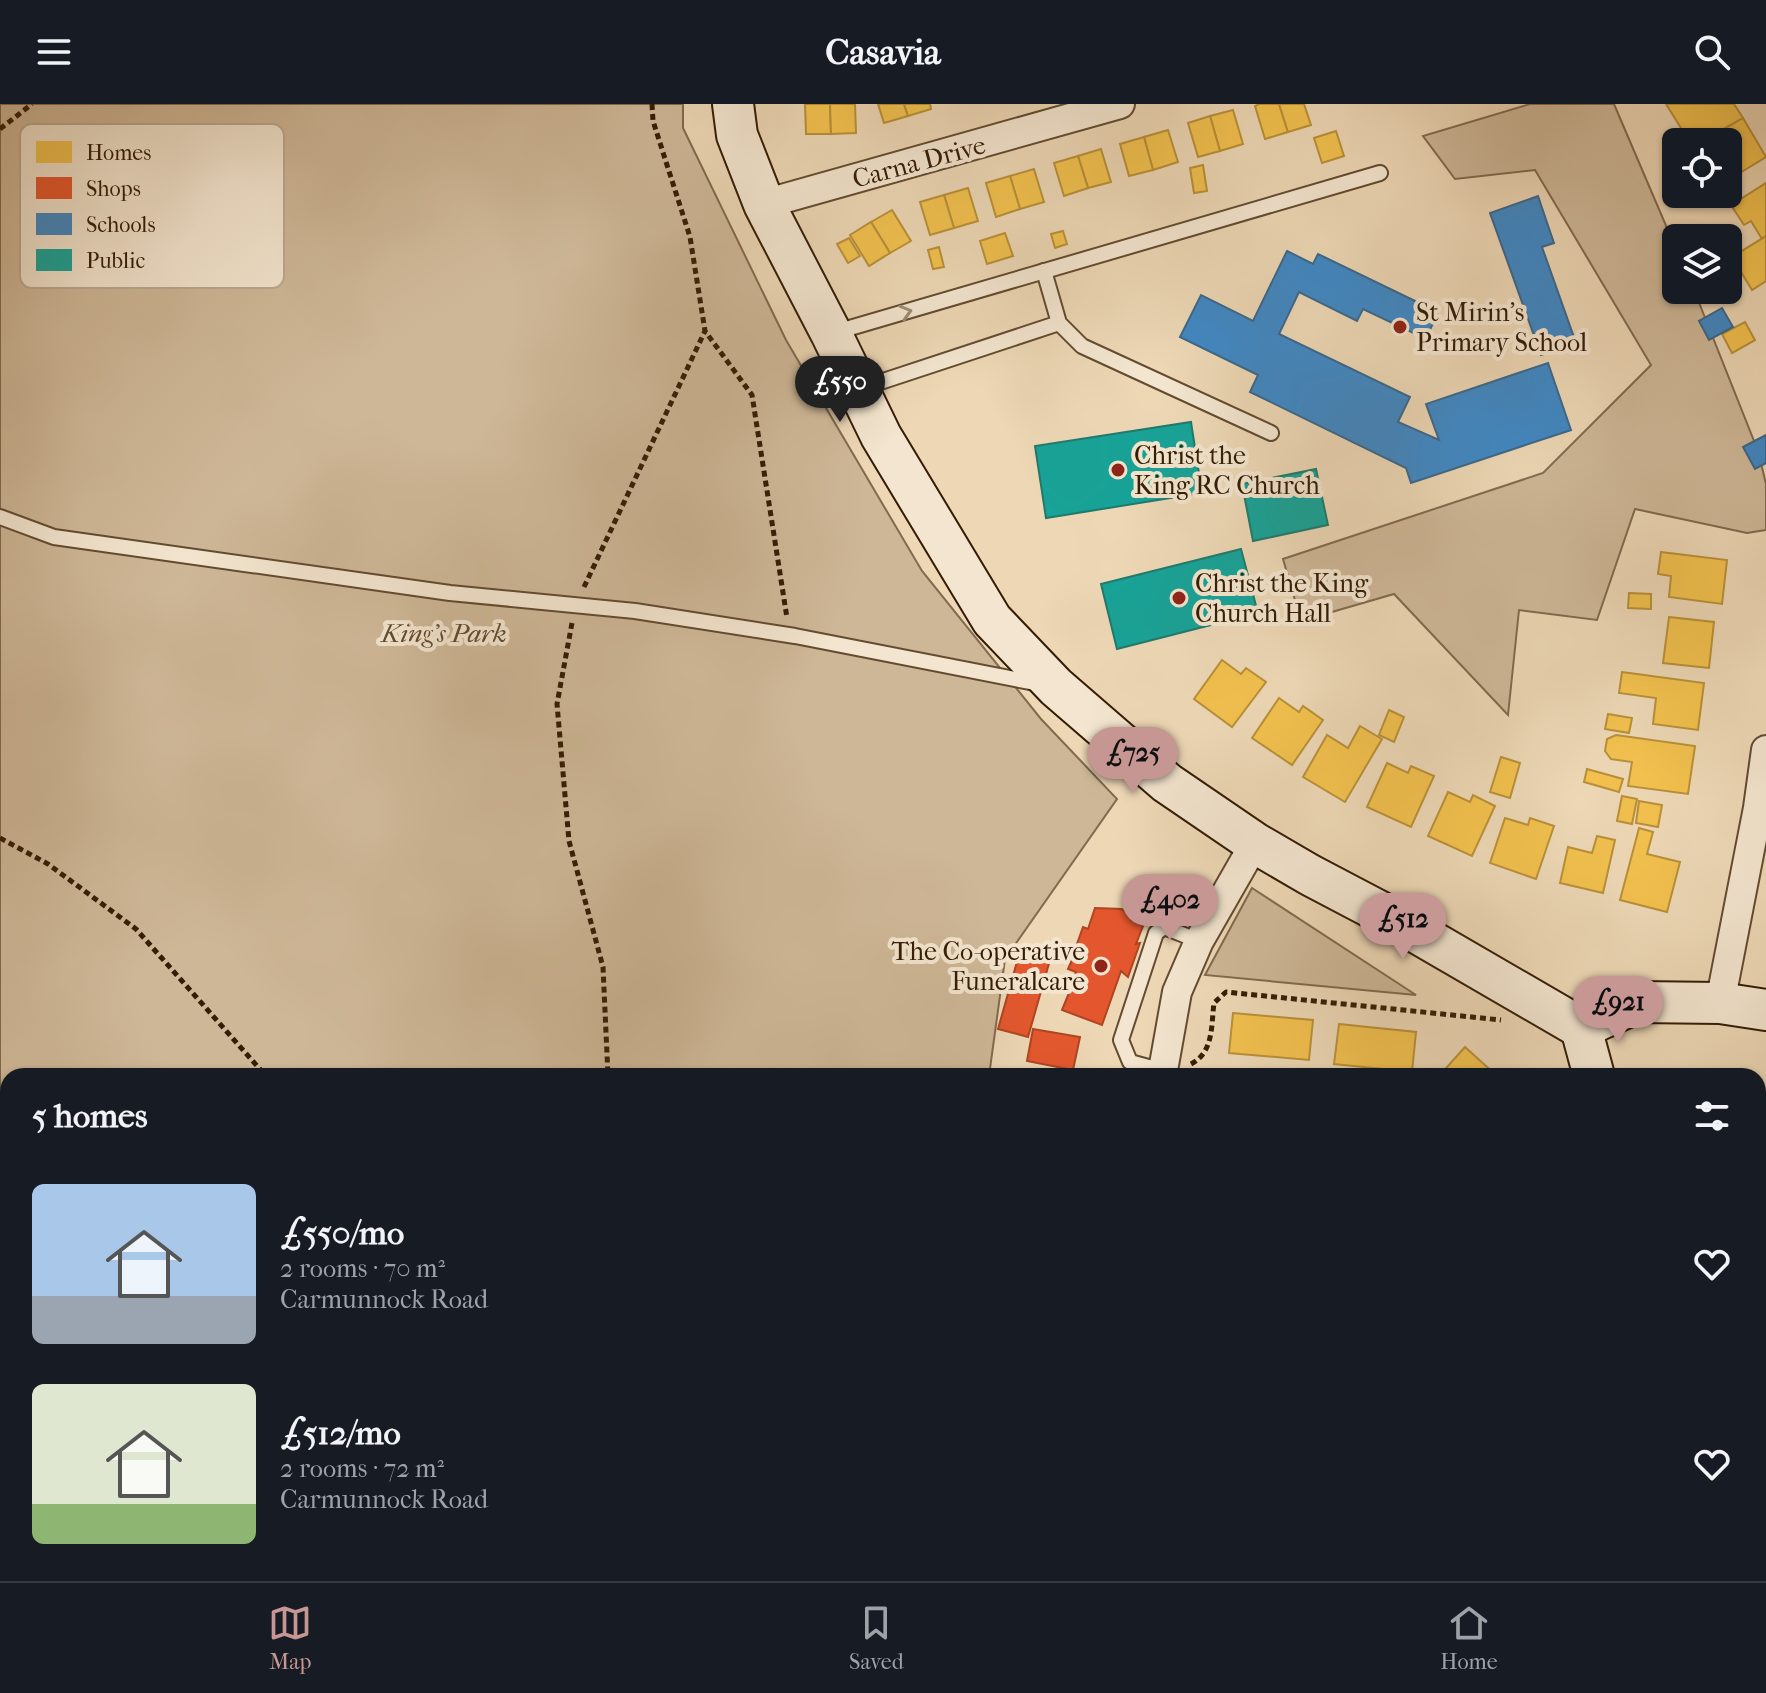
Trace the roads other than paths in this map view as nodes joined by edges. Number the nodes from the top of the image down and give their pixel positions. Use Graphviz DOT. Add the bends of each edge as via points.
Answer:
graph roads {
  1 [pos="733,104"];
  2 [pos="1120,104"];
  3 [pos="1380,173"];
  4 [pos="764,204"];
  5 [pos="1044,271"];
  6 [pos="1059,323"];
  7 [pos="831,333"];
  8 [pos="859,390"];
  9 [pos="1271,433"];
  10 [pos="0,517"];
  11 [pos="1056,687"];
  12 [pos="1766,750"];
  13 [pos="1762,808"];
  14 [pos="1255,843"];
  15 [pos="1199,941"];
  16 [pos="1720,1003"];
  17 [pos="1766,1010"];
  18 [pos="1581,1028"];
  19 [pos="1148,1068"];
  20 [pos="1164,1068"];
  21 [pos="1592,1068"];
  1 -- 4 [label="main road" via="737,135"];
  2 -- 4 [label="street, Carna Drive"];
  3 -- 5 [label="lane"];
  4 -- 7 [label="main road"];
  5 -- 6 [label="lane"];
  7 -- 5 [label="lane, one-way"];
  6 -- 8 [label="lane"];
  6 -- 9 [label="lane" via="1082,346"];
  7 -- 8 [label="main road"];
  8 -- 11 [label="main road" via="992,620"];
  10 -- 11 [label="lane" via="54,537 450,593 635,611"];
  11 -- 14 [label="main road" via="1167,783"];
  12 -- 13 [label="street"];
  13 -- 16 [label="street"];
  14 -- 15 [label="street"];
  14 -- 18 [label="main road"];
  15 -- 19 [label="lane" via="1164,927 1156,933 1121,1040 1130,1062"];
  15 -- 20 [label="street" via="1177,992"];
  16 -- 17 [label="main road"];
  16 -- 18 [label="main road" via="1638,1002"];
  18 -- 21 [label="main road"];
}
